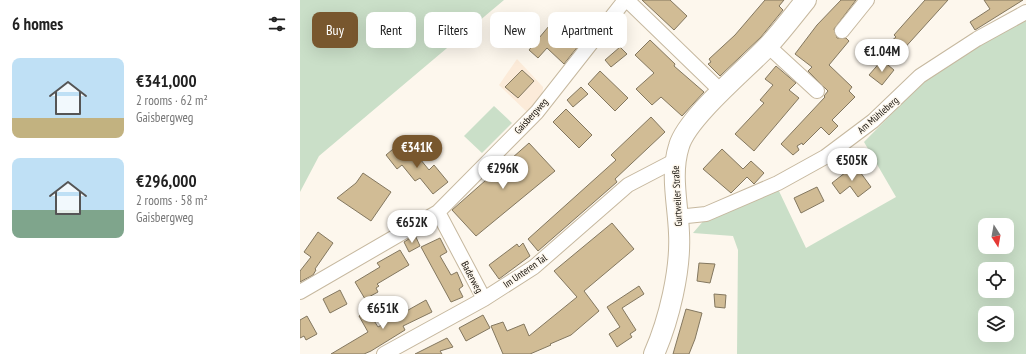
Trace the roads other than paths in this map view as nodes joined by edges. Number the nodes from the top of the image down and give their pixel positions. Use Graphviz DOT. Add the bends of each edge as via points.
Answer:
graph roads {
  1 [pos="626,0"];
  2 [pos="806,0"];
  3 [pos="867,0"];
  4 [pos="1026,12"];
  5 [pos="842,30"];
  6 [pos="768,46"];
  7 [pos="817,91"];
  8 [pos="722,92"];
  9 [pos="676,160"];
  10 [pos="438,212"];
  11 [pos="678,217"];
  12 [pos="300,292"];
  13 [pos="484,299"];
  14 [pos="384,354"];
  15 [pos="654,354"];
  1 -- 8 [label="street"];
  1 -- 10 [label="street, Gaisbergweg" via="537,112"];
  2 -- 6 [label="main road, Gurtweiler Straße"];
  3 -- 5 [label="street"];
  4 -- 11 [label="street, Am Mühleberg" via="977,39 920,76 873,121 825,157 778,183 706,214"];
  6 -- 7 [label="street"];
  6 -- 8 [label="main road, Gurtweiler Straße"];
  8 -- 9 [label="main road, Gurtweiler Straße" via="689,126 679,144"];
  9 -- 11 [label="main road, Gurtweiler Straße"];
  9 -- 13 [label="street, Im Unteren Tal" via="628,185 534,267"];
  10 -- 12 [label="street, Gaisbergweg"];
  10 -- 13 [label="street, Baderweg"];
  11 -- 15 [label="main road, Gurtweiler Straße" via="678,269 668,312"];
  13 -- 14 [label="street, Im Unteren Tal"];
}
